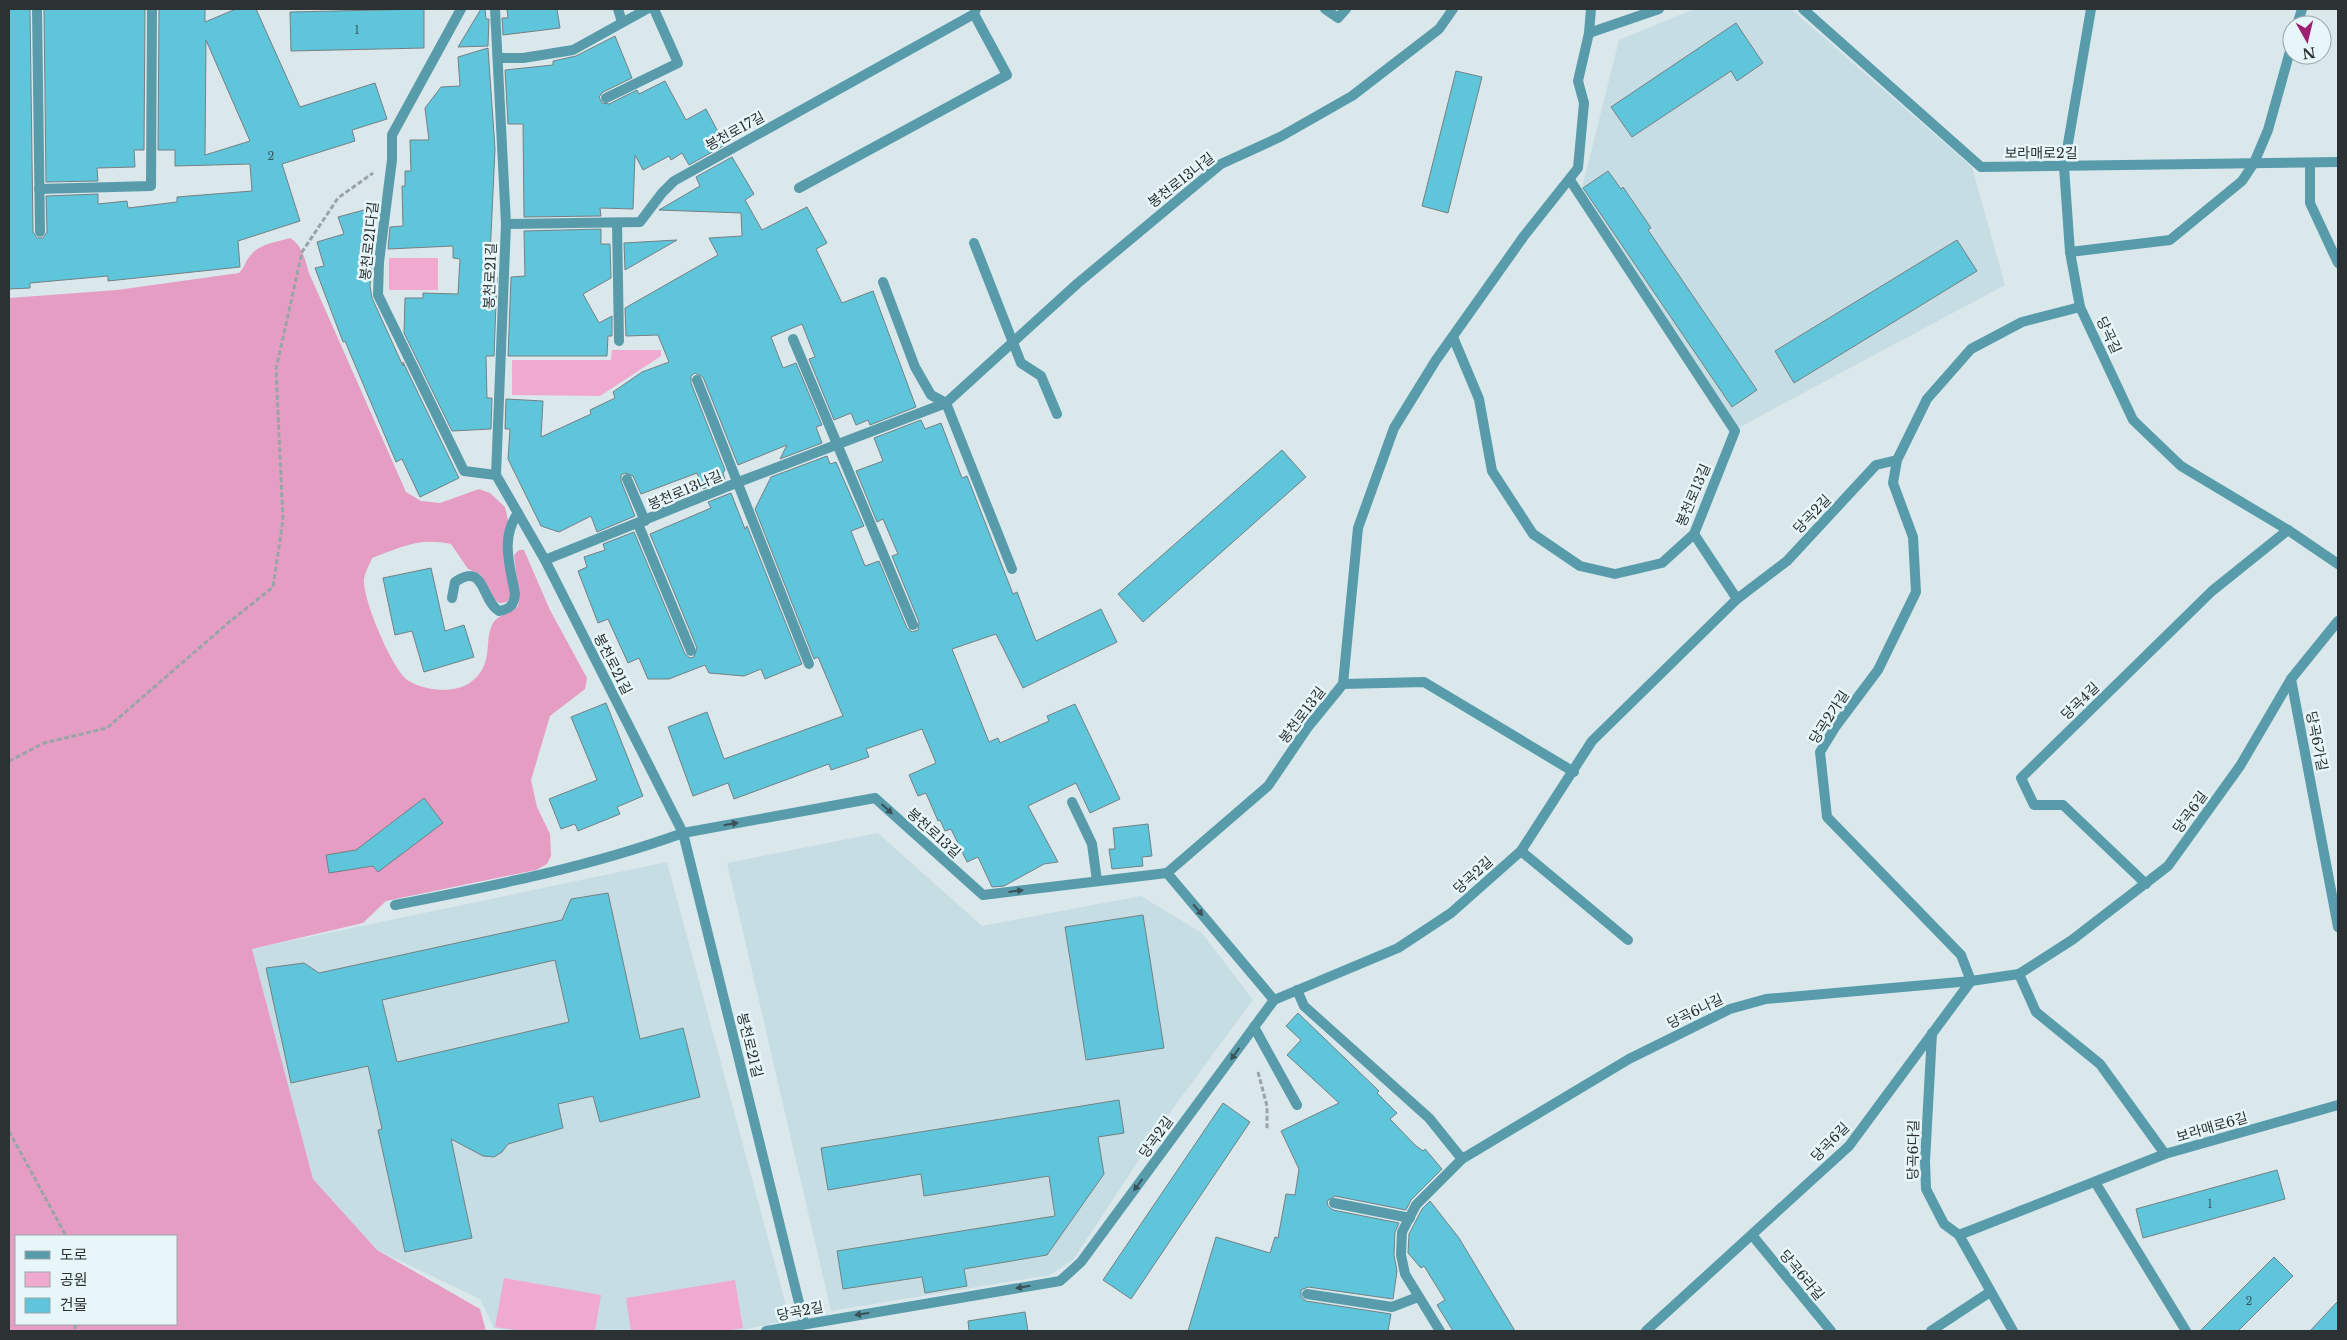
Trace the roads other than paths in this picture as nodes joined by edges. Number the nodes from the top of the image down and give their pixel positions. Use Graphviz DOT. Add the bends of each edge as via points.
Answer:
graph roads {
  1 [pos="37,9"];
  2 [pos="152,9"];
  3 [pos="461,9"];
  4 [pos="495,9"];
  5 [pos="618,9"];
  6 [pos="647,9"];
  7 [pos="654,9"];
  8 [pos="1326,9"];
  9 [pos="1346,9"];
  10 [pos="1453,9"];
  11 [pos="1591,9"];
  12 [pos="1660,9"];
  13 [pos="1803,9"];
  14 [pos="2091,9"];
  15 [pos="975,12"];
  16 [pos="622,22"];
  17 [pos="1589,33"];
  18 [pos="500,58"];
  19 [pos="2286,65"];
  20 [pos="606,98"];
  21 [pos="2338,162"];
  22 [pos="2254,163"];
  23 [pos="2310,163"];
  24 [pos="2064,167"];
  25 [pos="1570,180"];
  26 [pos="799,188"];
  27 [pos="39,189"];
  28 [pos="617,223"];
  29 [pos="506,224"];
  30 [pos="40,232"];
  31 [pos="974,244"];
  32 [pos="2070,252"];
  33 [pos="2338,264"];
  34 [pos="883,282"];
  35 [pos="2080,307"];
  36 [pos="1453,337"];
  37 [pos="792,339"];
  38 [pos="619,341"];
  39 [pos="1013,342"];
  40 [pos="697,380"];
  41 [pos="946,403"];
  42 [pos="1057,414"];
  43 [pos="836,446"];
  44 [pos="1897,460"];
  45 [pos="496,475"];
  46 [pos="627,479"];
  47 [pos="736,483"];
  48 [pos="518,513"];
  49 [pos="642,523"];
  50 [pos="2288,530"];
  51 [pos="1694,534"];
  52 [pos="545,560"];
  53 [pos="2338,564"];
  54 [pos="1012,570"];
  55 [pos="452,598"];
  56 [pos="1737,599"];
  57 [pos="2338,622"];
  58 [pos="913,625"];
  59 [pos="691,651"];
  60 [pos="809,664"];
  61 [pos="2291,679"];
  62 [pos="1343,684"];
  63 [pos="1574,772"];
  64 [pos="1072,802"];
  65 [pos="683,833"];
  66 [pos="1522,851"];
  67 [pos="1167,873"];
  68 [pos="1097,881"];
  69 [pos="2146,884"];
  70 [pos="395,905"];
  71 [pos="2338,927"];
  72 [pos="1628,940"];
  73 [pos="2019,974"];
  74 [pos="1971,981"];
  75 [pos="1297,990"];
  76 [pos="1274,1000"];
  77 [pos="1254,1027"];
  78 [pos="1932,1033"];
  79 [pos="1297,1105"];
  80 [pos="2338,1105"];
  81 [pos="2165,1154"];
  82 [pos="1462,1159"];
  83 [pos="2095,1182"];
  84 [pos="1334,1203"];
  85 [pos="1410,1218"];
  86 [pos="1752,1235"];
  87 [pos="1959,1235"];
  88 [pos="1990,1292"];
  89 [pos="1307,1294"];
  90 [pos="1418,1297"];
  91 [pos="805,1327"];
  92 [pos="766,1331"];
  93 [pos="1440,1331"];
  94 [pos="1646,1331"];
  95 [pos="1831,1331"];
  96 [pos="1932,1331"];
  97 [pos="2013,1331"];
  98 [pos="2186,1331"];
  1 -- 27 [label="street"];
  2 -- 27 [label="street" via="151,186"];
  3 -- 45 [label="street, 봉천로21다길" via="392,135 378,295 464,471"];
  4 -- 18 [label="street, 봉천로21길"];
  5 -- 16 [label="street"];
  6 -- 16 [label="street"];
  7 -- 20 [label="street" via="678,63"];
  8 -- 9 [label="street" via="1338,18"];
  10 -- 39 [label="street, 봉천로13나길" via="1439,28 1352,96 1280,137 1221,164 1078,283"];
  11 -- 17 [label="street, 봉천로13길"];
  12 -- 17 [label="street"];
  13 -- 24 [label="street, 보라매로2길" via="1981,167"];
  14 -- 24 [label="street, 당곡길"];
  15 -- 26 [label="street, 봉천로17길" via="1007,75"];
  15 -- 28 [label="street, 봉천로17길" via="674,181 640,222"];
  16 -- 18 [label="street" via="573,50 523,58"];
  17 -- 25 [label="street, 봉천로13길" via="1578,81 1584,103 1578,168"];
  18 -- 29 [label="street, 봉천로21길"];
  19 -- 22 [label="street" via="2268,130"];
  21 -- 23 [label="street, 보라매로2길"];
  22 -- 23 [label="street, 보라매로2길"];
  22 -- 24 [label="street, 보라매로2길"];
  22 -- 32 [label="street" via="2242,181 2170,240"];
  23 -- 33 [label="street" via="2310,203"];
  24 -- 32 [label="street, 당곡길"];
  25 -- 36 [label="street, 봉천로13길" via="1524,236"];
  25 -- 51 [label="street, 봉천로13길" via="1735,431"];
  27 -- 30 [label="street"];
  28 -- 29 [label="street, 봉천로17길"];
  28 -- 38 [label="street"];
  29 -- 45 [label="street, 봉천로21길"];
  31 -- 39 [label="street"];
  32 -- 35 [label="street, 당곡길"];
  34 -- 41 [label="street" via="915,367 931,395"];
  35 -- 44 [label="street" via="2022,322 1971,349 1928,399"];
  35 -- 50 [label="street, 당곡길" via="2134,420 2181,466"];
  36 -- 51 [label="street, 봉천로13길" via="1479,399 1492,471 1533,534 1580,566 1615,574 1662,563"];
  36 -- 62 [label="street, 봉천로13길" via="1394,428 1358,528"];
  37 -- 43 [label="street"];
  39 -- 41 [label="street, 봉천로13나길"];
  39 -- 42 [label="street" via="1021,363 1041,376"];
  40 -- 47 [label="street"];
  41 -- 43 [label="street, 봉천로13나길"];
  41 -- 54 [label="street"];
  43 -- 47 [label="street, 봉천로13나길"];
  43 -- 58 [label="street"];
  44 -- 56 [label="street, 당곡2길" via="1876,465 1787,561"];
  44 -- 74 [label="street, 당곡2가길" via="1893,483 1913,537 1916,592 1878,670 1820,752 1827,817 1961,955"];
  45 -- 48 [label="street, 봉천로21길"];
  46 -- 49 [label="street"];
  47 -- 49 [label="street, 봉천로13나길"];
  47 -- 60 [label="street"];
  48 -- 52 [label="street, 봉천로21길"];
  48 -- 55 [label="street" via="512,521 507,542 515,594 510,608 499,611 495,608 479,579 472,575 463,576 455,582"];
  49 -- 52 [label="street, 봉천로13나길"];
  49 -- 59 [label="street"];
  50 -- 53 [label="street, 당곡길"];
  50 -- 69 [label="street, 당곡4길" via="2212,591 2021,778 2034,805 2063,805"];
  51 -- 56 [label="street"];
  52 -- 65 [label="street, 봉천로21길"];
  56 -- 63 [label="street, 당곡2길" via="1592,741"];
  57 -- 61 [label="street, 당곡6길"];
  61 -- 69 [label="street, 당곡6길" via="2234,774 2168,866"];
  61 -- 71 [label="street, 당곡6가길"];
  62 -- 63 [label="street" via="1424,682"];
  62 -- 67 [label="street, 봉천로13길" via="1308,727 1268,786"];
  63 -- 66 [label="street, 당곡2길"];
  64 -- 68 [label="street" via="1092,844"];
  65 -- 68 [label="street, 봉천로13길, one-way" via="875,798 983,895"];
  65 -- 70 [label="street" via="636,850 515,882"];
  65 -- 91 [label="street, 봉천로21길"];
  66 -- 72 [label="street"];
  66 -- 75 [label="street, 당곡2길" via="1452,912 1398,948"];
  67 -- 68 [label="street, 봉천로13길"];
  67 -- 76 [label="street, one-way"];
  69 -- 73 [label="street, 당곡6길" via="2072,940"];
  73 -- 74 [label="street, 당곡6길"];
  73 -- 81 [label="street" via="2036,1012 2100,1064"];
  74 -- 78 [label="street, 당곡6길"];
  74 -- 82 [label="street, 당곡6나길" via="1766,999 1730,1009 1629,1059"];
  75 -- 76 [label="street, 당곡2길"];
  75 -- 82 [label="street" via="1304,1006 1429,1118"];
  76 -- 77 [label="street, 당곡2길"];
  77 -- 79 [label="street"];
  77 -- 91 [label="street, 당곡2길, one-way" via="1081,1262 1060,1281"];
  78 -- 86 [label="street, 당곡6길" via="1849,1146"];
  78 -- 87 [label="street, 당곡6다길" via="1926,1189 1944,1224"];
  80 -- 81 [label="street, 보라매로6길"];
  81 -- 83 [label="street, 보라매로6길"];
  82 -- 85 [label="street, 당곡6나길" via="1416,1205"];
  83 -- 87 [label="street, 보라매로6길"];
  83 -- 98 [label="street"];
  84 -- 85 [label="street"];
  85 -- 90 [label="street, 당곡6나길" via="1402,1232 1402,1255 1405,1274"];
  86 -- 94 [label="street, 당곡6길"];
  86 -- 95 [label="street, 당곡6라길"];
  87 -- 88 [label="street, 당곡6다길"];
  88 -- 96 [label="street"];
  88 -- 97 [label="street, 당곡6다길"];
  89 -- 90 [label="street" via="1392,1306"];
  90 -- 93 [label="street, 당곡6나길"];
  91 -- 92 [label="street, 당곡2길"];
}
